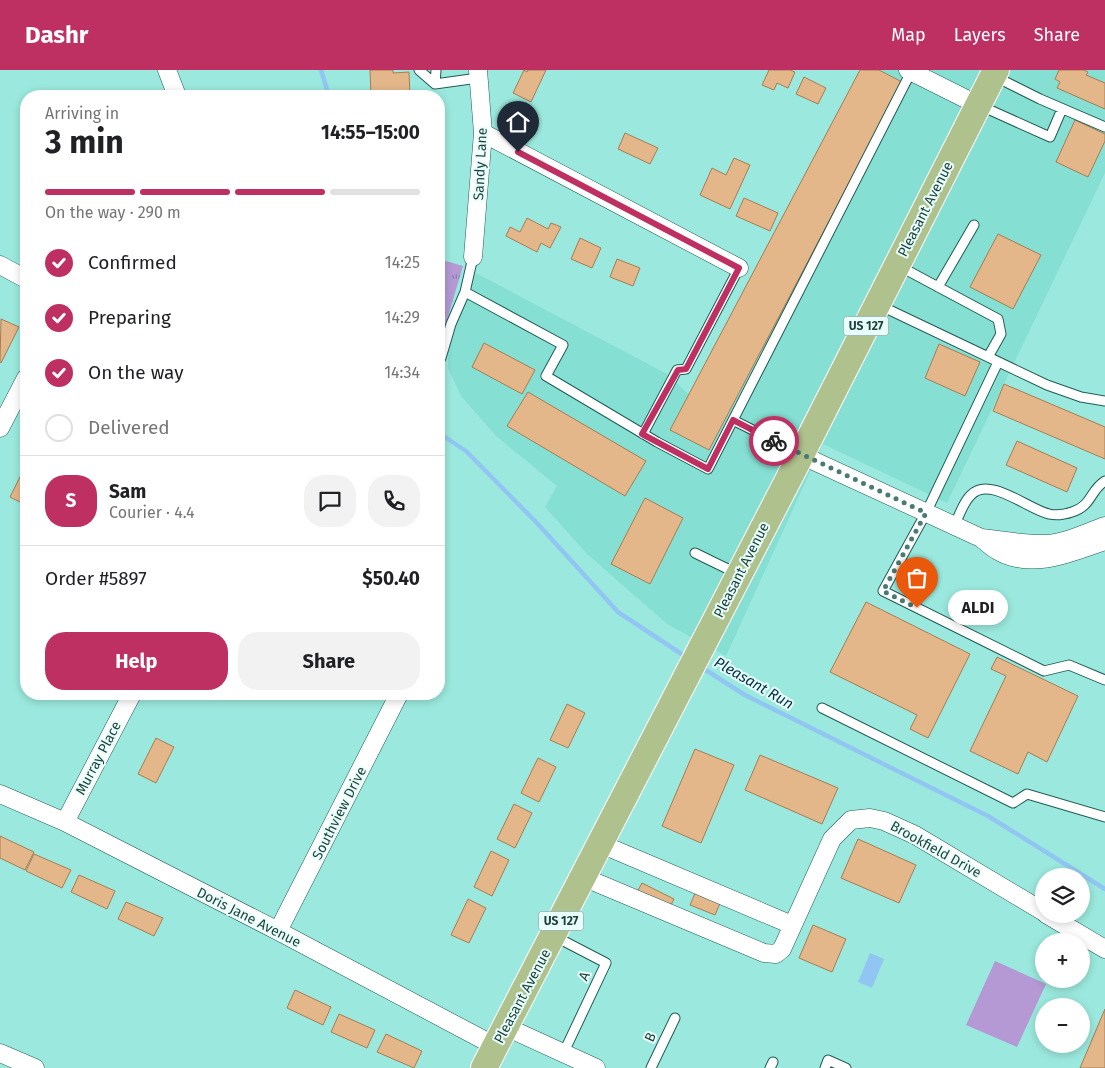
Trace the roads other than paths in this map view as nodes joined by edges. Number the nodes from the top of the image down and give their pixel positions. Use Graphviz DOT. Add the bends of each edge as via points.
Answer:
graph roads {
  1 [pos="167,70"];
  2 [pos="419,70"];
  3 [pos="436,70"];
  4 [pos="911,71"];
  5 [pos="995,73"];
  6 [pos="478,74"];
  7 [pos="435,84"];
  8 [pos="175,90"];
  9 [pos="978,105"];
  10 [pos="1062,109"];
  11 [pos="1105,127"];
  12 [pos="484,134"];
  13 [pos="974,225"];
  14 [pos="473,257"];
  15 [pos="0,265"];
  16 [pos="897,265"];
  17 [pos="739,268"];
  18 [pos="20,276"];
  19 [pos="938,287"];
  20 [pos="465,292"];
  21 [pos="877,304"];
  22 [pos="445,343"];
  23 [pos="988,357"];
  24 [pos="998,362"];
  25 [pos="20,390"];
  26 [pos="1105,401"];
  27 [pos="733,420"];
  28 [pos="0,428"];
  29 [pos="642,434"];
  30 [pos="801,455"];
  31 [pos="1105,481"];
  32 [pos="926,513"];
  33 [pos="954,526"];
  34 [pos="1105,526"];
  35 [pos="981,538"];
  36 [pos="1105,542"];
  37 [pos="695,553"];
  38 [pos="739,575"];
  39 [pos="1105,680"];
  40 [pos="129,700"];
  41 [pos="396,700"];
  42 [pos="822,708"];
  43 [pos="0,794"];
  44 [pos="1105,817"];
  45 [pos="64,822"];
  46 [pos="601,844"];
  47 [pos="583,877"];
  48 [pos="1035,907"];
  49 [pos="1062,923"];
  50 [pos="792,925"];
  51 [pos="278,931"];
  52 [pos="554,936"];
  53 [pos="1105,949"];
  54 [pos="675,1018"];
  55 [pos="495,1047"];
  56 [pos="0,1053"];
  57 [pos="563,1054"];
  58 [pos="35,1068"];
  59 [pos="596,1068"];
  60 [pos="651,1068"];
  61 [pos="825,1068"];
  62 [pos="846,1068"];
  1 -- 8 [label="street"];
  2 -- 7 [label="lane"];
  3 -- 7 [label="lane"];
  4 -- 9 [label="street"];
  4 -- 27 [label="lane"];
  5 -- 9 [label="main road, Pleasant Avenue / US 127"];
  5 -- 10 [label="lane"];
  6 -- 7 [label="lane"];
  6 -- 12 [label="street, Sandy Lane"];
  9 -- 10 [label="lane" via="1050,137"];
  9 -- 16 [label="main road, Pleasant Avenue / US 127"];
  10 -- 11 [label="lane"];
  12 -- 14 [label="street, Sandy Lane"];
  12 -- 17 [label="street"];
  13 -- 19 [label="lane"];
  14 -- 20 [label="lane"];
  15 -- 18 [label="street"];
  16 -- 19 [label="lane"];
  16 -- 21 [label="main road, Pleasant Avenue / US 127"];
  17 -- 29 [label="lane" via="686,369 678,370"];
  19 -- 23 [label="lane" via="998,319 1001,334"];
  20 -- 22 [label="lane"];
  20 -- 29 [label="lane" via="563,345 546,376"];
  21 -- 23 [label="lane"];
  21 -- 30 [label="main road, Pleasant Avenue / US 127"];
  23 -- 24 [label="lane"];
  24 -- 26 [label="lane" via="1047,385 1081,397"];
  24 -- 32 [label="lane"];
  25 -- 28 [label="street"];
  27 -- 29 [label="lane" via="708,469"];
  27 -- 30 [label="lane"];
  30 -- 32 [label="street"];
  30 -- 38 [label="main road, Pleasant Avenue / US 127"];
  31 -- 33 [label="lane" via="1088,504 1061,514 1049,514 997,491 979,489 970,495"];
  32 -- 33 [label="street"];
  32 -- 39 [label="lane" via="883,591 1044,671 1069,665"];
  33 -- 35 [label="street"];
  34 -- 35 [label="street" via="1066,541 1046,544"];
  35 -- 36 [label="street" via="1000,552 1039,560"];
  37 -- 38 [label="lane"];
  38 -- 46 [label="main road, Pleasant Avenue / US 127"];
  40 -- 45 [label="street, Murray Place"];
  41 -- 51 [label="street, Southview Drive"];
  42 -- 44 [label="lane" via="1013,803 1027,794"];
  43 -- 45 [label="street, Doris Jane Avenue"];
  45 -- 51 [label="street, Doris Jane Avenue"];
  46 -- 47 [label="main road, Pleasant Avenue / US 127"];
  46 -- 50 [label="street"];
  47 -- 50 [label="street, Brookfield Drive" via="764,953 776,954 782,949"];
  47 -- 52 [label="main road, Pleasant Avenue / US 127"];
  48 -- 50 [label="street, Brookfield Drive" via="915,835 884,821 859,818 851,820 832,838"];
  49 -- 53 [label="street, Brookfield Drive"];
  51 -- 55 [label="street, Doris Jane Avenue"];
  52 -- 55 [label="main road, Pleasant Avenue / US 127"];
  52 -- 57 [label="lane, A" via="606,963"];
  54 -- 60 [label="lane, B"];
  55 -- 57 [label="street, Doris Jane Avenue"];
  56 -- 58 [label="street"];
  57 -- 59 [label="street, Doris Jane Avenue"];
  61 -- 62 [label="lane" via="828,1060"];
}
